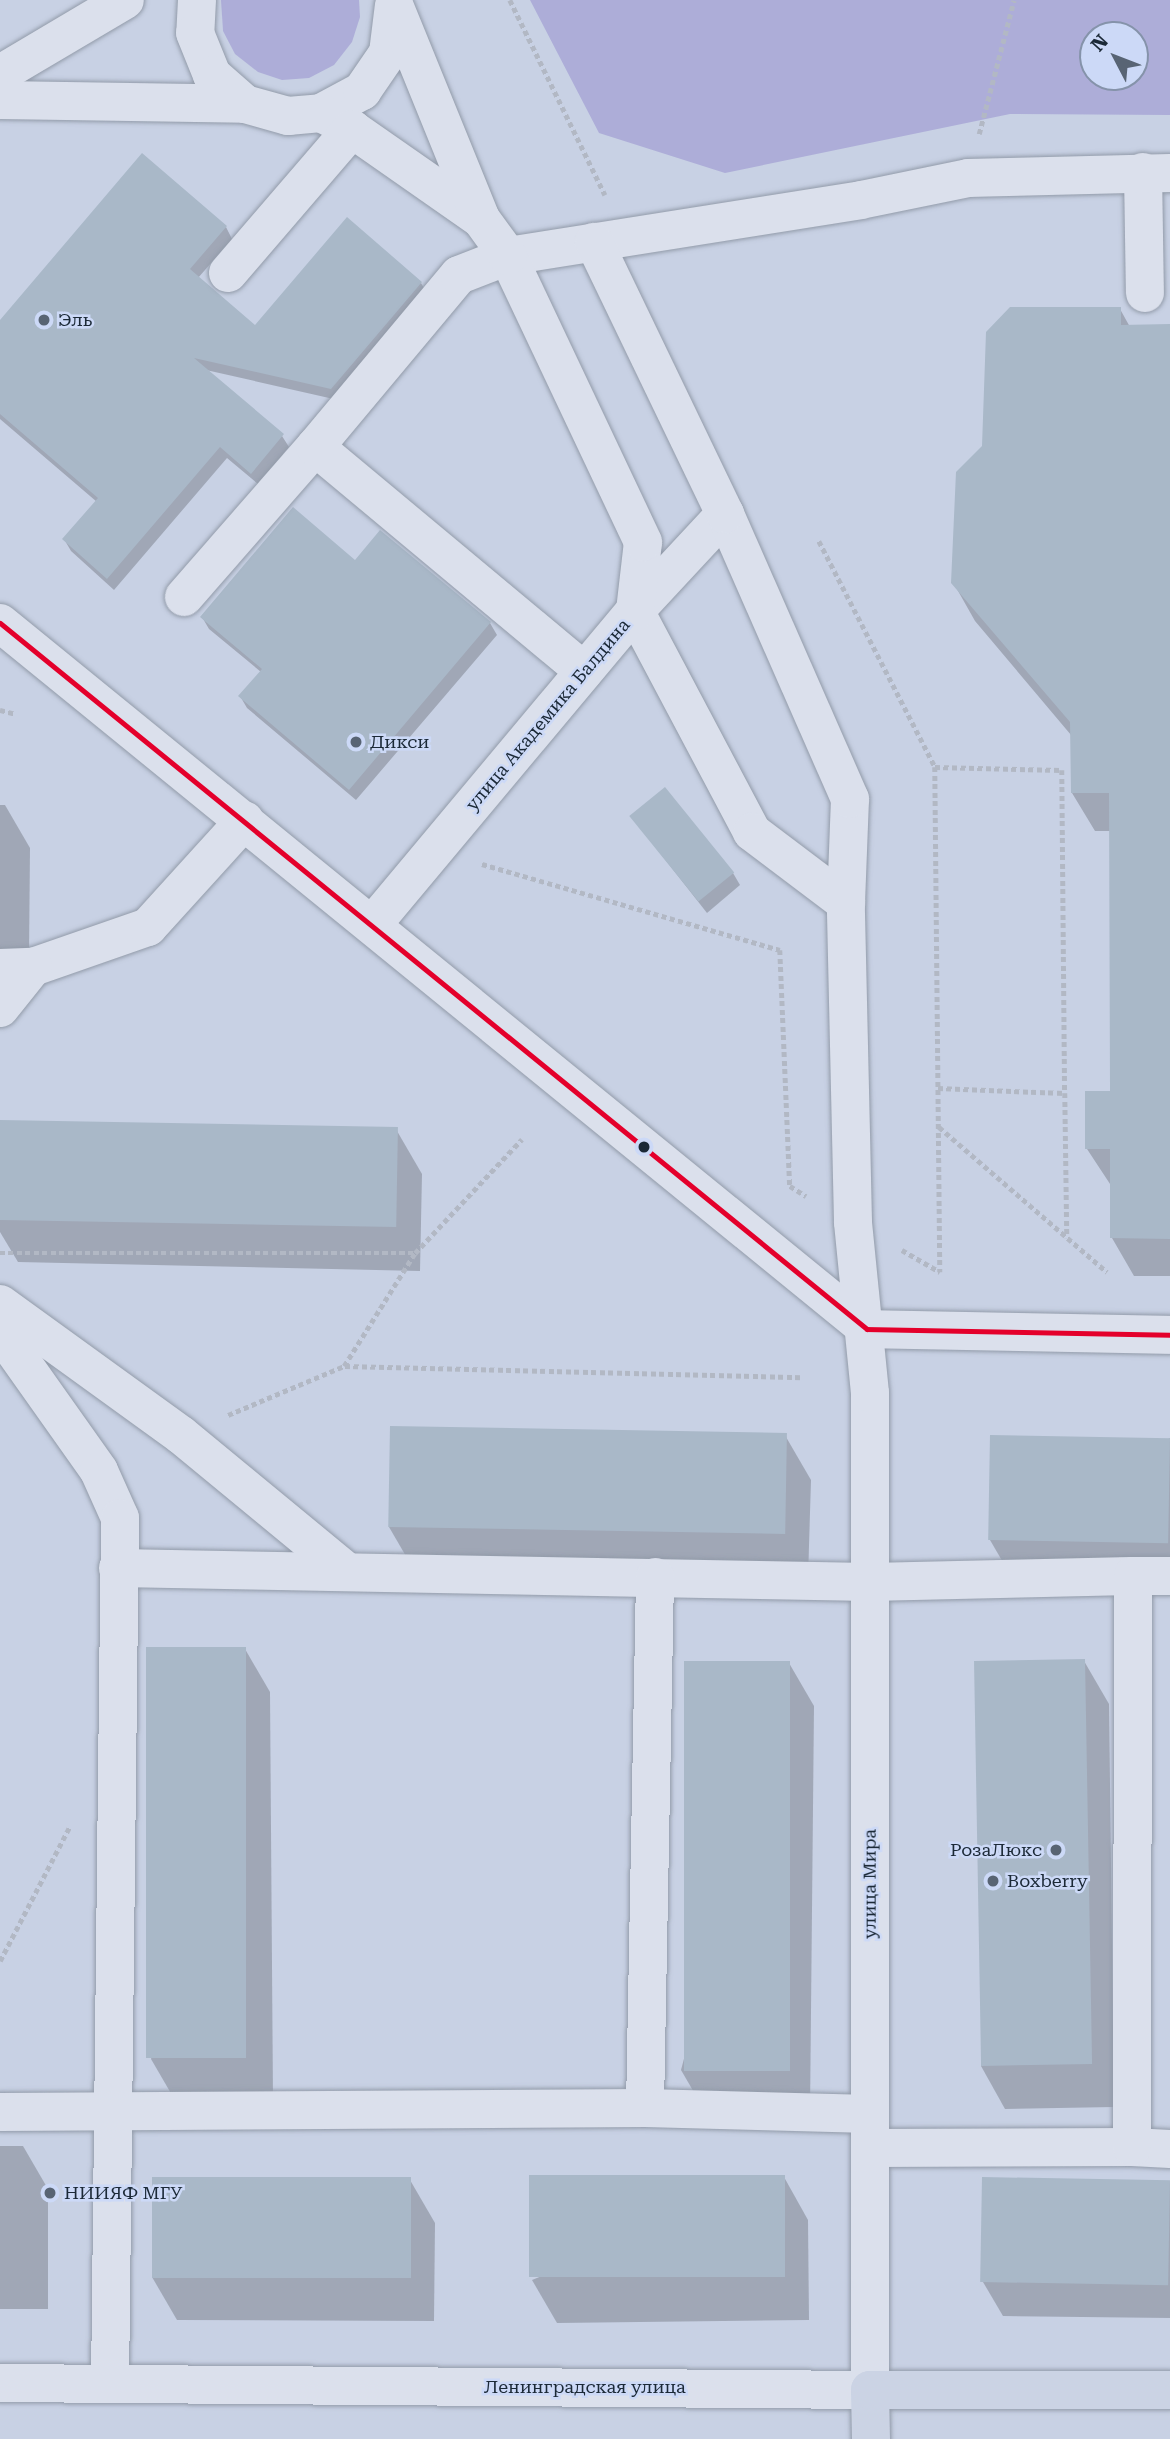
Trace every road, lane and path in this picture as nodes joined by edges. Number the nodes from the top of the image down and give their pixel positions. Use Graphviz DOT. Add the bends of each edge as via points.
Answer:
graph roads {
  1 [pos="125,0"];
  2 [pos="197,0"];
  3 [pos="510,0"];
  4 [pos="1014,0"];
  5 [pos="394,4"];
  6 [pos="0,74"];
  7 [pos="0,100"];
  8 [pos="245,104"];
  9 [pos="337,121"];
  10 [pos="1156,173"];
  11 [pos="968,178"];
  12 [pos="481,219"];
  13 [pos="594,242"];
  14 [pos="508,256"];
  15 [pos="228,273"];
  16 [pos="1145,293"];
  17 [pos="315,447"];
  18 [pos="725,514"];
  19 [pos="819,541"];
  20 [pos="184,597"];
  21 [pos="635,611"];
  22 [pos="0,623"];
  23 [pos="584,671"];
  24 [pos="0,710"];
  25 [pos="16,714"];
  26 [pos="935,767"];
  27 [pos="244,820"];
  28 [pos="474,861"];
  29 [pos="846,903"];
  30 [pos="373,924"];
  31 [pos="16,968"];
  32 [pos="0,1008"];
  33 [pos="938,1088"];
  34 [pos="1065,1093"];
  35 [pos="938,1127"];
  36 [pos="522,1139"];
  37 [pos="853,1222"];
  38 [pos="1067,1238"];
  39 [pos="0,1253"];
  40 [pos="415,1254"];
  41 [pos="1107,1272"];
  42 [pos="0,1304"];
  43 [pos="867,1329"];
  44 [pos="0,1331"];
  45 [pos="1170,1335"];
  46 [pos="344,1366"];
  47 [pos="800,1377"];
  48 [pos="181,1435"];
  49 [pos="118,1568"];
  50 [pos="347,1572"];
  51 [pos="1133,1576"];
  52 [pos="1170,1576"];
  53 [pos="655,1577"];
  54 [pos="870,1582"];
  55 [pos="71,1825"];
  56 [pos="0,1961"];
  57 [pos="645,2108"];
  58 [pos="111,2110"];
  59 [pos="0,2112"];
  60 [pos="870,2131"];
  61 [pos="1132,2147"];
  62 [pos="1170,2149"];
  63 [pos="0,2383"];
  64 [pos="110,2384"];
  65 [pos="870,2390"];
  66 [pos="1170,2390"];
  67 [pos="870,2439"];
  1 -- 6 [label="street"];
  2 -- 8 [label="street" via="195,33 212,75"];
  3 -- 13 [label="path" via="607,198"];
  4 -- 11 [label="path"];
  5 -- 9 [label="street" via="388,53"];
  5 -- 12 [label="street, улица Академика Балдина"];
  7 -- 8 [label="street"];
  8 -- 9 [label="street" via="288,116"];
  9 -- 12 [label="street, улица Академика Балдина"];
  9 -- 15 [label="street"];
  10 -- 11 [label="street"];
  10 -- 16 [label="street"];
  11 -- 13 [label="street"];
  12 -- 14 [label="street, улица Академика Балдина"];
  13 -- 14 [label="street"];
  13 -- 18 [label="street, улица Мира"];
  14 -- 17 [label="street" via="460,275"];
  14 -- 21 [label="street, улица Академика Балдина" via="643,542"];
  17 -- 20 [label="street"];
  17 -- 23 [label="street"];
  18 -- 21 [label="street"];
  18 -- 29 [label="street, улица Мира" via="850,799"];
  19 -- 26 [label="path"];
  21 -- 23 [label="street, улица Академика Балдина"];
  21 -- 29 [label="street" via="752,832"];
  22 -- 27 [label="street"];
  23 -- 30 [label="street, улица Академика Балдина"];
  24 -- 25 [label="path"];
  26 -- 33 [label="path"];
  26 -- 34 [label="path" via="1062,770"];
  27 -- 30 [label="street"];
  27 -- 31 [label="street" via="148,927"];
  28 -- 37 [label="path" via="780,950 790,1186"];
  29 -- 37 [label="street, улица Мира"];
  30 -- 43 [label="street"];
  31 -- 32 [label="street"];
  33 -- 34 [label="path"];
  33 -- 35 [label="path"];
  34 -- 38 [label="path"];
  35 -- 37 [label="path" via="940,1272"];
  35 -- 38 [label="path"];
  36 -- 40 [label="path"];
  37 -- 43 [label="street, улица Мира"];
  38 -- 41 [label="path"];
  39 -- 40 [label="path"];
  40 -- 46 [label="path"];
  42 -- 48 [label="street"];
  43 -- 45 [label="street"];
  43 -- 54 [label="street, улица Мира"];
  44 -- 49 [label="street" via="99,1471 120,1518"];
  46 -- 47 [label="path"];
  46 -- 48 [label="path"];
  48 -- 50 [label="street"];
  49 -- 50 [label="street"];
  49 -- 58 [label="street"];
  50 -- 53 [label="street"];
  51 -- 52 [label="street"];
  51 -- 54 [label="street"];
  51 -- 61 [label="street"];
  53 -- 54 [label="street"];
  53 -- 57 [label="street"];
  54 -- 60 [label="street, улица Мира"];
  55 -- 56 [label="path"];
  57 -- 58 [label="street"];
  57 -- 60 [label="street"];
  58 -- 59 [label="street"];
  58 -- 64 [label="street"];
  60 -- 61 [label="street"];
  60 -- 65 [label="street, улица Мира"];
  61 -- 62 [label="street"];
  63 -- 64 [label="street, Ленинградская улица"];
  64 -- 65 [label="street, Ленинградская улица"];
  65 -- 66 [label="main road, Ленинградская улица"];
  65 -- 67 [label="main road, улица Мира"];
}
